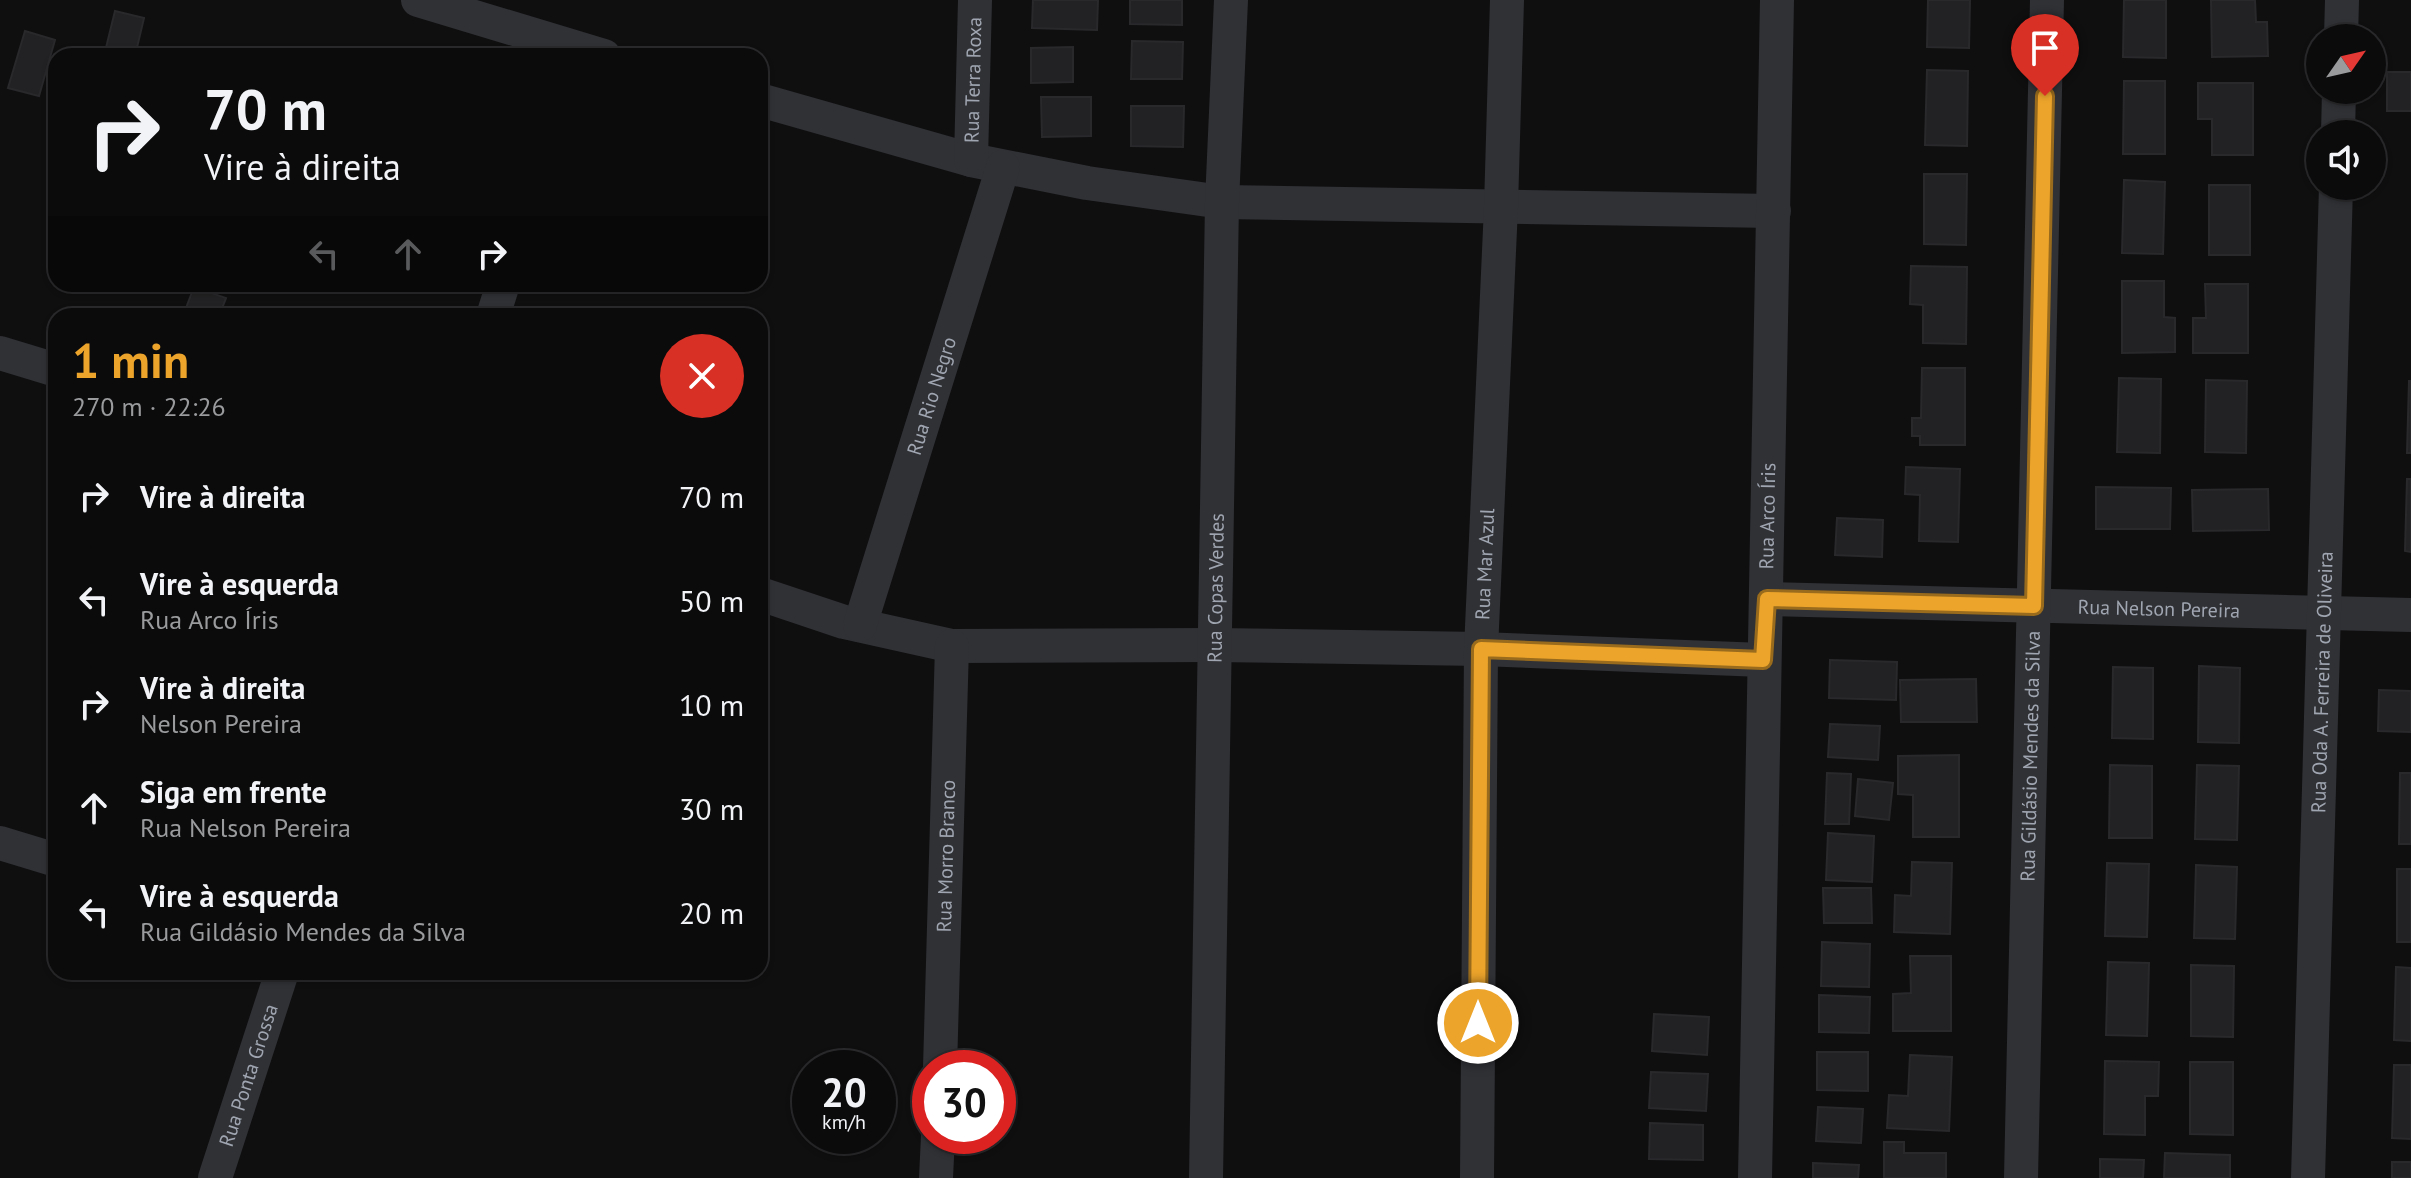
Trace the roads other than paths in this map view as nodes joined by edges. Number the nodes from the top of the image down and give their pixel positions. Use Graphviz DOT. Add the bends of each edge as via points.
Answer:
graph roads {
  1 [pos="418,0"];
  2 [pos="975,0"];
  3 [pos="1231,0"];
  4 [pos="1507,0"];
  5 [pos="1777,0"];
  6 [pos="2047,0"];
  7 [pos="2342,0"];
  8 [pos="2341,24"];
  9 [pos="567,48"];
  10 [pos="768,102"];
  11 [pos="987,163"];
  12 [pos="2336,200"];
  13 [pos="1222,202"];
  14 [pos="1501,207"];
  15 [pos="1774,211"];
  16 [pos="0,353"];
  17 [pos="48,368"];
  18 [pos="768,597"];
  19 [pos="1767,599"];
  20 [pos="2034,606"];
  21 [pos="2324,613"];
  22 [pos="2411,615"];
  23 [pos="860,625"];
  24 [pos="1215,645"];
  25 [pos="952,646"];
  26 [pos="1481,649"];
  27 [pos="1763,660"];
  28 [pos="0,843"];
  29 [pos="48,858"];
  30 [pos="279,980"];
  31 [pos="941,1050"];
  32 [pos="937,1154"];
  33 [pos="215,1178"];
  34 [pos="936,1178"];
  35 [pos="1206,1178"];
  36 [pos="1477,1178"];
  37 [pos="1755,1178"];
  38 [pos="2021,1178"];
  39 [pos="2308,1178"];
  1 -- 9 [label="street"];
  2 -- 11 [label="street, Rua Terra Roxa"];
  3 -- 13 [label="street, Rua Copas Verdes"];
  4 -- 14 [label="street, Rua Mar Azul"];
  5 -- 15 [label="street, Rua Arco Íris"];
  6 -- 20 [label="street, Rua Gildásio Mendes da Silva"];
  7 -- 8 [label="street"];
  10 -- 11 [label="street"];
  11 -- 13 [label="street"];
  11 -- 23 [label="street, Rua Rio Negro"];
  12 -- 21 [label="street, Rua Oda A. Ferreira de Oliveira"];
  13 -- 14 [label="street"];
  13 -- 24 [label="street, Rua Copas Verdes"];
  14 -- 15 [label="street"];
  14 -- 26 [label="street, Rua Mar Azul"];
  15 -- 19 [label="street, Rua Arco Íris"];
  16 -- 17 [label="street"];
  18 -- 23 [label="street"];
  19 -- 20 [label="street, Rua Nelson Pereira"];
  19 -- 27 [label="street, Rua Arco Íris"];
  20 -- 21 [label="street, Rua Nelson Pereira"];
  20 -- 38 [label="street, Rua Gildásio Mendes da Silva"];
  21 -- 22 [label="street, Rua Nelson Pereira"];
  21 -- 39 [label="street, Rua Oda A. Ferreira de Oliveira"];
  23 -- 25 [label="street"];
  24 -- 25 [label="street"];
  24 -- 26 [label="street"];
  24 -- 35 [label="street, Rua Copas Verdes"];
  25 -- 31 [label="street, Rua Morro Branco"];
  26 -- 27 [label="street"];
  26 -- 36 [label="street, Rua Mar Azul"];
  27 -- 37 [label="street, Rua Arco Íris"];
  28 -- 29 [label="street"];
  30 -- 33 [label="street, Rua Ponta Grossa"];
  32 -- 34 [label="street"];
}
